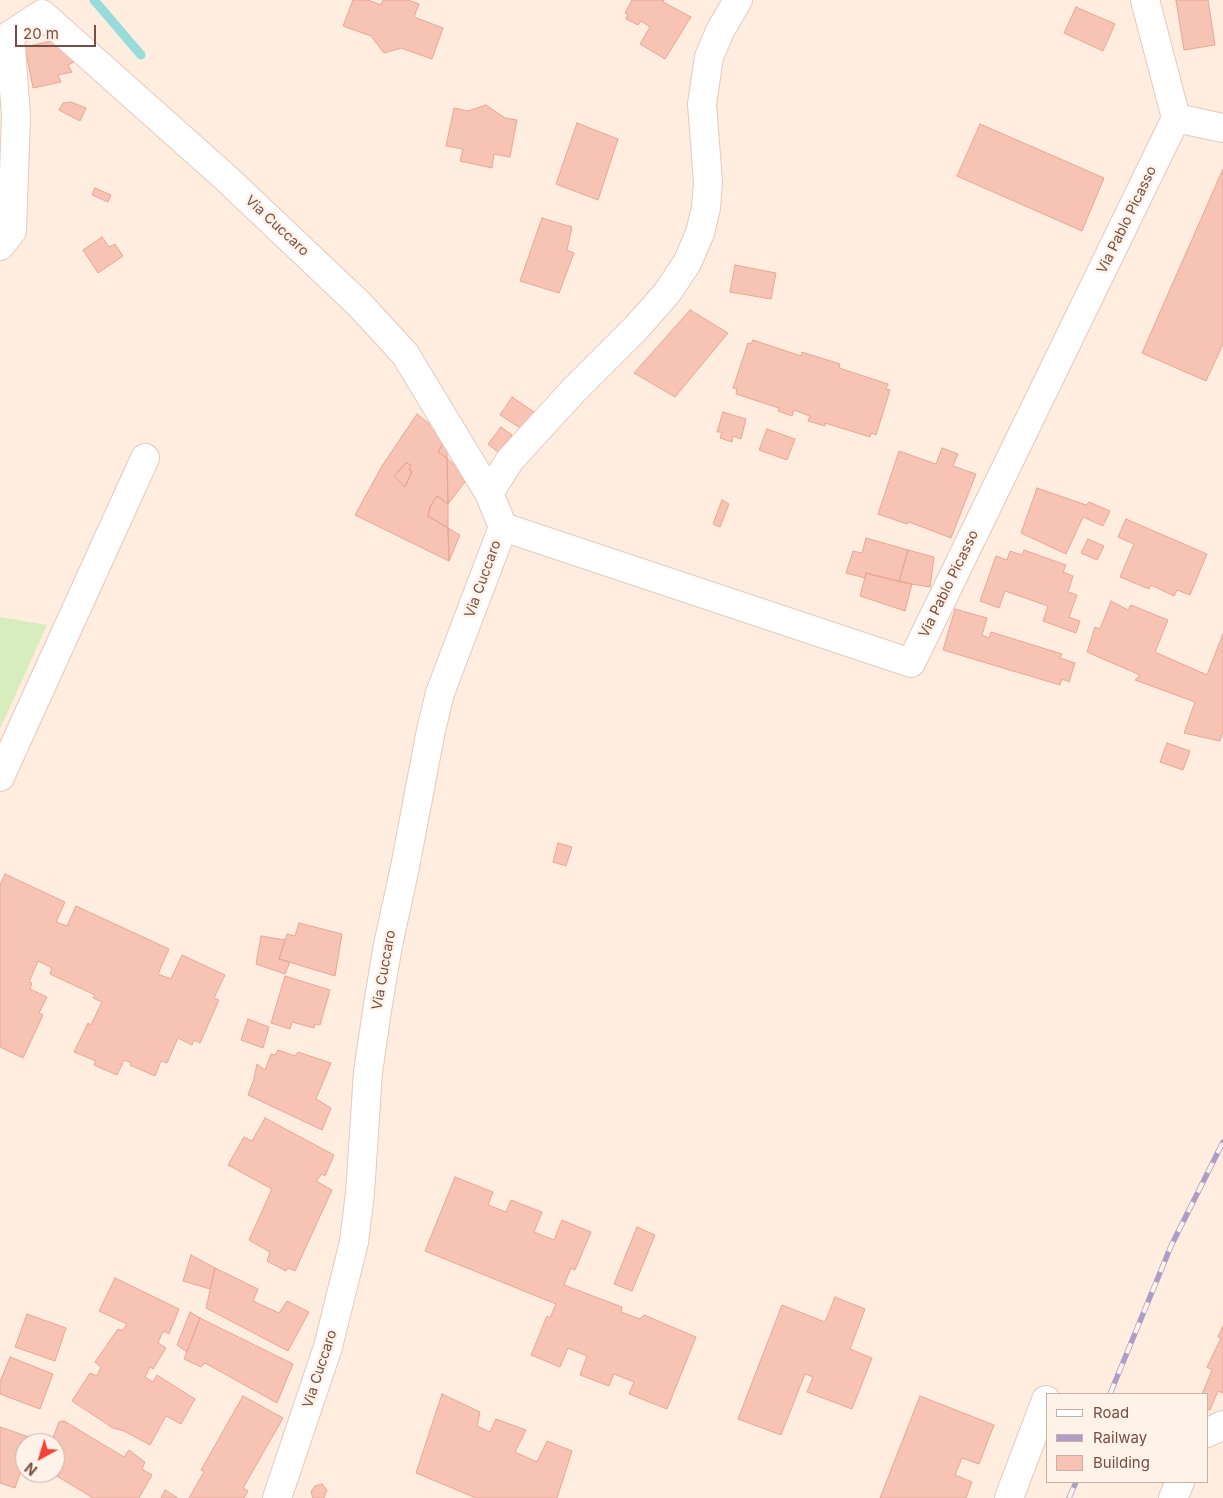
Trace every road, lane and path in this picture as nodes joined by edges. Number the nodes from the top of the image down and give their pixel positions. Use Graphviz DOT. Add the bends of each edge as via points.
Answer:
graph roads {
  1 [pos="738,0"];
  2 [pos="1145,0"];
  3 [pos="1176,118"];
  4 [pos="1223,128"];
  5 [pos="0,246"];
  6 [pos="145,458"];
  7 [pos="489,493"];
  8 [pos="503,526"];
  9 [pos="0,777"];
  10 [pos="1046,1400"];
  11 [pos="1223,1425"];
  12 [pos="1208,1432"];
  13 [pos="1180,1483"];
  14 [pos="277,1498"];
  15 [pos="1009,1498"];
  16 [pos="1173,1498"];
  1 -- 7 [label="street" via="709,57 702,104 708,182 706,208 687,263 667,293 637,327 510,460"];
  2 -- 3 [label="street"];
  3 -- 4 [label="street"];
  3 -- 8 [label="street, Via Pablo Picasso" via="910,663"];
  5 -- 7 [label="street, Via Cuccaro" via="12,231 16,116 10,35 42,14 226,178 360,304 405,354"];
  6 -- 9 [label="street"];
  7 -- 8 [label="street, Via Cuccaro"];
  8 -- 14 [label="street, Via Cuccaro" via="440,693 431,730 378,1004 368,1072 354,1242 328,1347"];
  10 -- 15 [label="street"];
  11 -- 12 [label="street"];
  13 -- 16 [label="street"];
}
